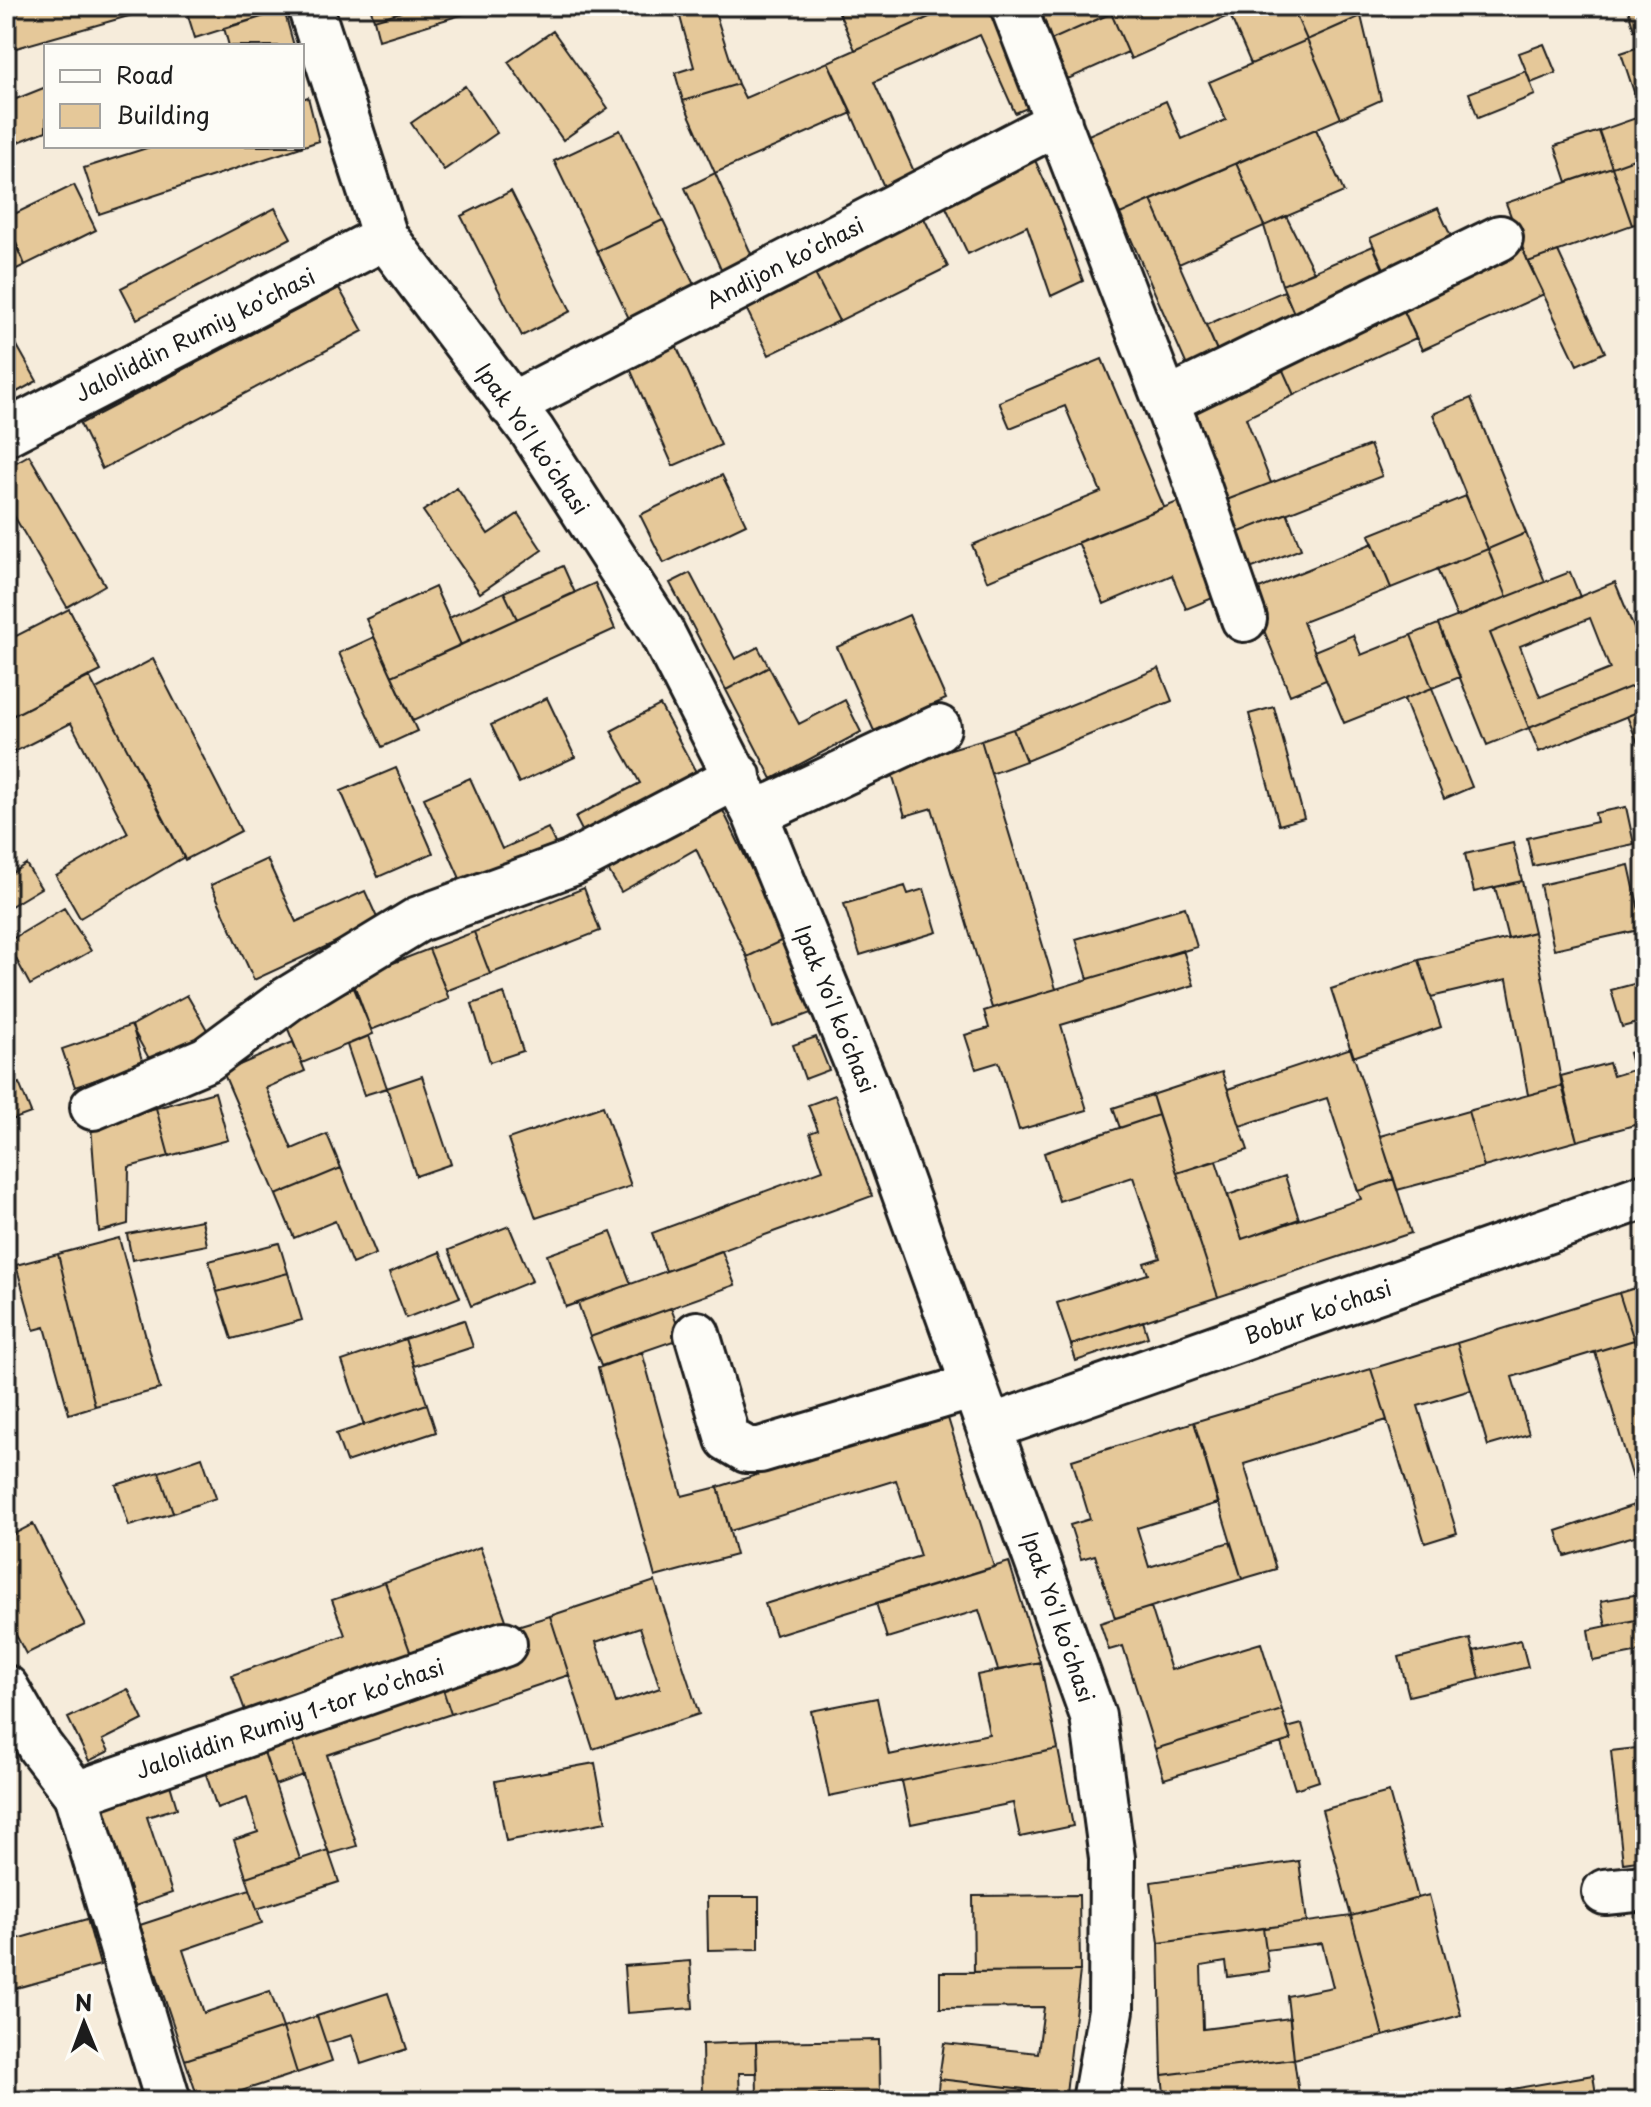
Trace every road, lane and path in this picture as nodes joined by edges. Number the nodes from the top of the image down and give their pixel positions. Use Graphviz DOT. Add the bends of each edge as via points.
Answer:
graph roads {
  1 [pos="310,6"];
  2 [pos="1013,6"];
  3 [pos="1059,122"];
  4 [pos="385,237"];
  5 [pos="1500,238"];
  6 [pos="1166,401"];
  7 [pos="511,405"];
  8 [pos="6,433"];
  9 [pos="1244,619"];
  10 [pos="938,728"];
  11 [pos="747,795"];
  12 [pos="93,1107"];
  13 [pos="1645,1196"];
  14 [pos="697,1334"];
  15 [pos="974,1386"];
  16 [pos="991,1427"];
  17 [pos="504,1644"];
  18 [pos="6,1688"];
  19 [pos="23,1754"];
  20 [pos="76,1794"];
  21 [pos="168,2101"];
  22 [pos="1095,2101"];
  1 -- 4 [label="street, Ipak Yoʻl koʻchasi"];
  2 -- 3 [label="street"];
  3 -- 6 [label="street"];
  3 -- 7 [label="street, Andijon koʻchasi"];
  4 -- 7 [label="street, Ipak Yoʻl koʻchasi"];
  4 -- 8 [label="street, Jaloliddin Rumiy koʻchasi"];
  5 -- 6 [label="street"];
  6 -- 9 [label="street"];
  7 -- 11 [label="street, Ipak Yoʻl koʻchasi" via="661,631"];
  10 -- 11 [label="street"];
  11 -- 12 [label="street" via="419,919 288,999 207,1059"];
  11 -- 15 [label="street, Ipak Yoʻl koʻchasi" via="865,1083"];
  13 -- 16 [label="street, Bobur koʻchasi"];
  14 -- 15 [label="street" via="728,1439 747,1450"];
  15 -- 16 [label="street, Ipak Yoʻl koʻchasi"];
  16 -- 22 [label="street, Ipak Yoʻl koʻchasi" via="1093,1716 1112,1858 1111,2010"];
  17 -- 20 [label="street, Jaloliddin Rumiy 1-tor koʼchasi"];
  18 -- 19 [label="street"];
  19 -- 20 [label="street"];
  20 -- 21 [label="street"];
}
